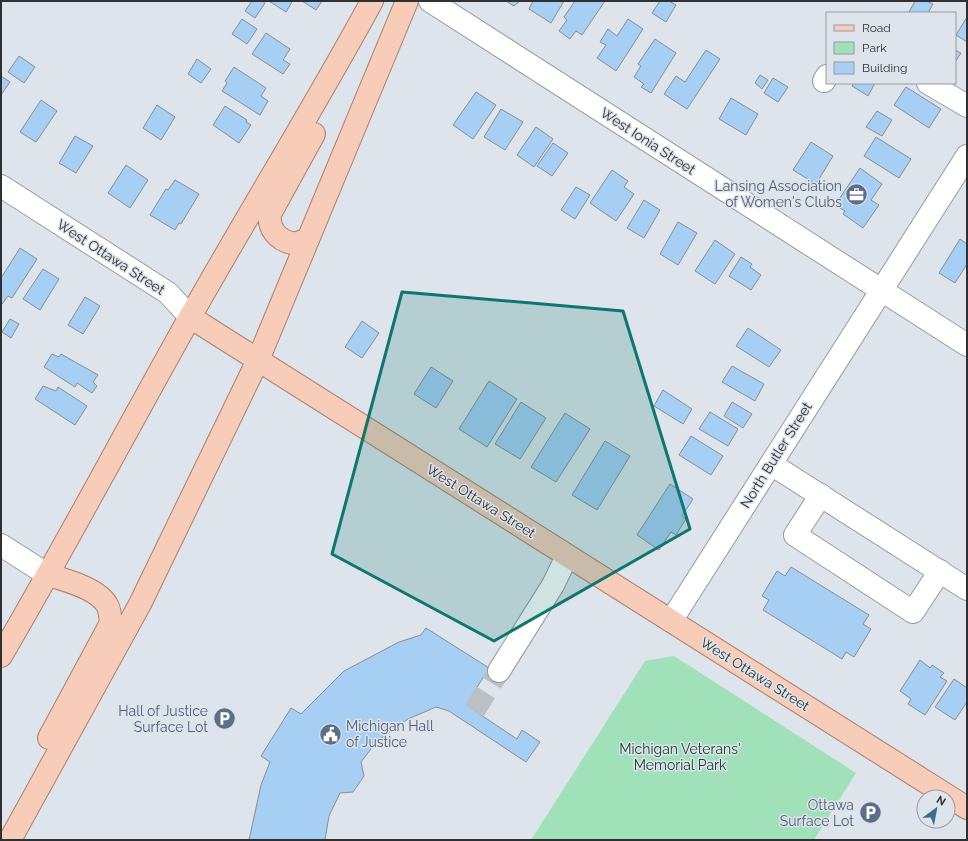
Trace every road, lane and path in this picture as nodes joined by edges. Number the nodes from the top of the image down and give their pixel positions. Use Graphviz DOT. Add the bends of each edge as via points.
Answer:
graph roads {
  1 [pos="372,1"];
  2 [pos="407,1"];
  3 [pos="430,1"];
  4 [pos="335,69"];
  5 [pos="930,84"];
  6 [pos="967,106"];
  7 [pos="967,156"];
  8 [pos="1,186"];
  9 [pos="308,239"];
  10 [pos="881,290"];
  11 [pos="190,317"];
  12 [pos="967,345"];
  13 [pos="258,360"];
  14 [pos="771,464"];
  15 [pos="820,495"];
  16 [pos="1,545"];
  17 [pos="567,556"];
  18 [pos="940,571"];
  19 [pos="48,575"];
  20 [pos="967,588"];
  21 [pos="670,621"];
  22 [pos="1,656"];
  23 [pos="499,671"];
  24 [pos="967,808"];
  25 [pos="12,837"];
  1 -- 4 [label="main road"];
  2 -- 9 [label="main road"];
  3 -- 10 [label="street, West Ionia Street"];
  4 -- 9 [label="main road" via="335,86 330,105 270,214 272,230 281,238 294,243"];
  4 -- 11 [label="main road"];
  5 -- 6 [label="street"];
  7 -- 10 [label="street, North Butler Street"];
  8 -- 11 [label="street, West Ottawa Street" via="168,293"];
  9 -- 13 [label="main road"];
  10 -- 12 [label="street, West Ionia Street"];
  10 -- 14 [label="street, North Butler Street"];
  11 -- 13 [label="main road, West Ottawa Street"];
  11 -- 19 [label="main road"];
  13 -- 17 [label="main road, West Ottawa Street"];
  13 -- 25 [label="main road" via="140,604"];
  14 -- 15 [label="street"];
  14 -- 21 [label="street, North Butler Street"];
  15 -- 18 [label="street"];
  15 -- 18 [label="street" via="795,535 913,612"];
  16 -- 19 [label="street"];
  17 -- 21 [label="main road, West Ottawa Street"];
  17 -- 23 [label="street" via="553,585"];
  18 -- 20 [label="street"];
  19 -- 22 [label="main road"];
  19 -- 25 [label="main road" via="76,582 98,596 108,607 111,622 34,767"];
  21 -- 24 [label="main road, West Ottawa Street"];
}
